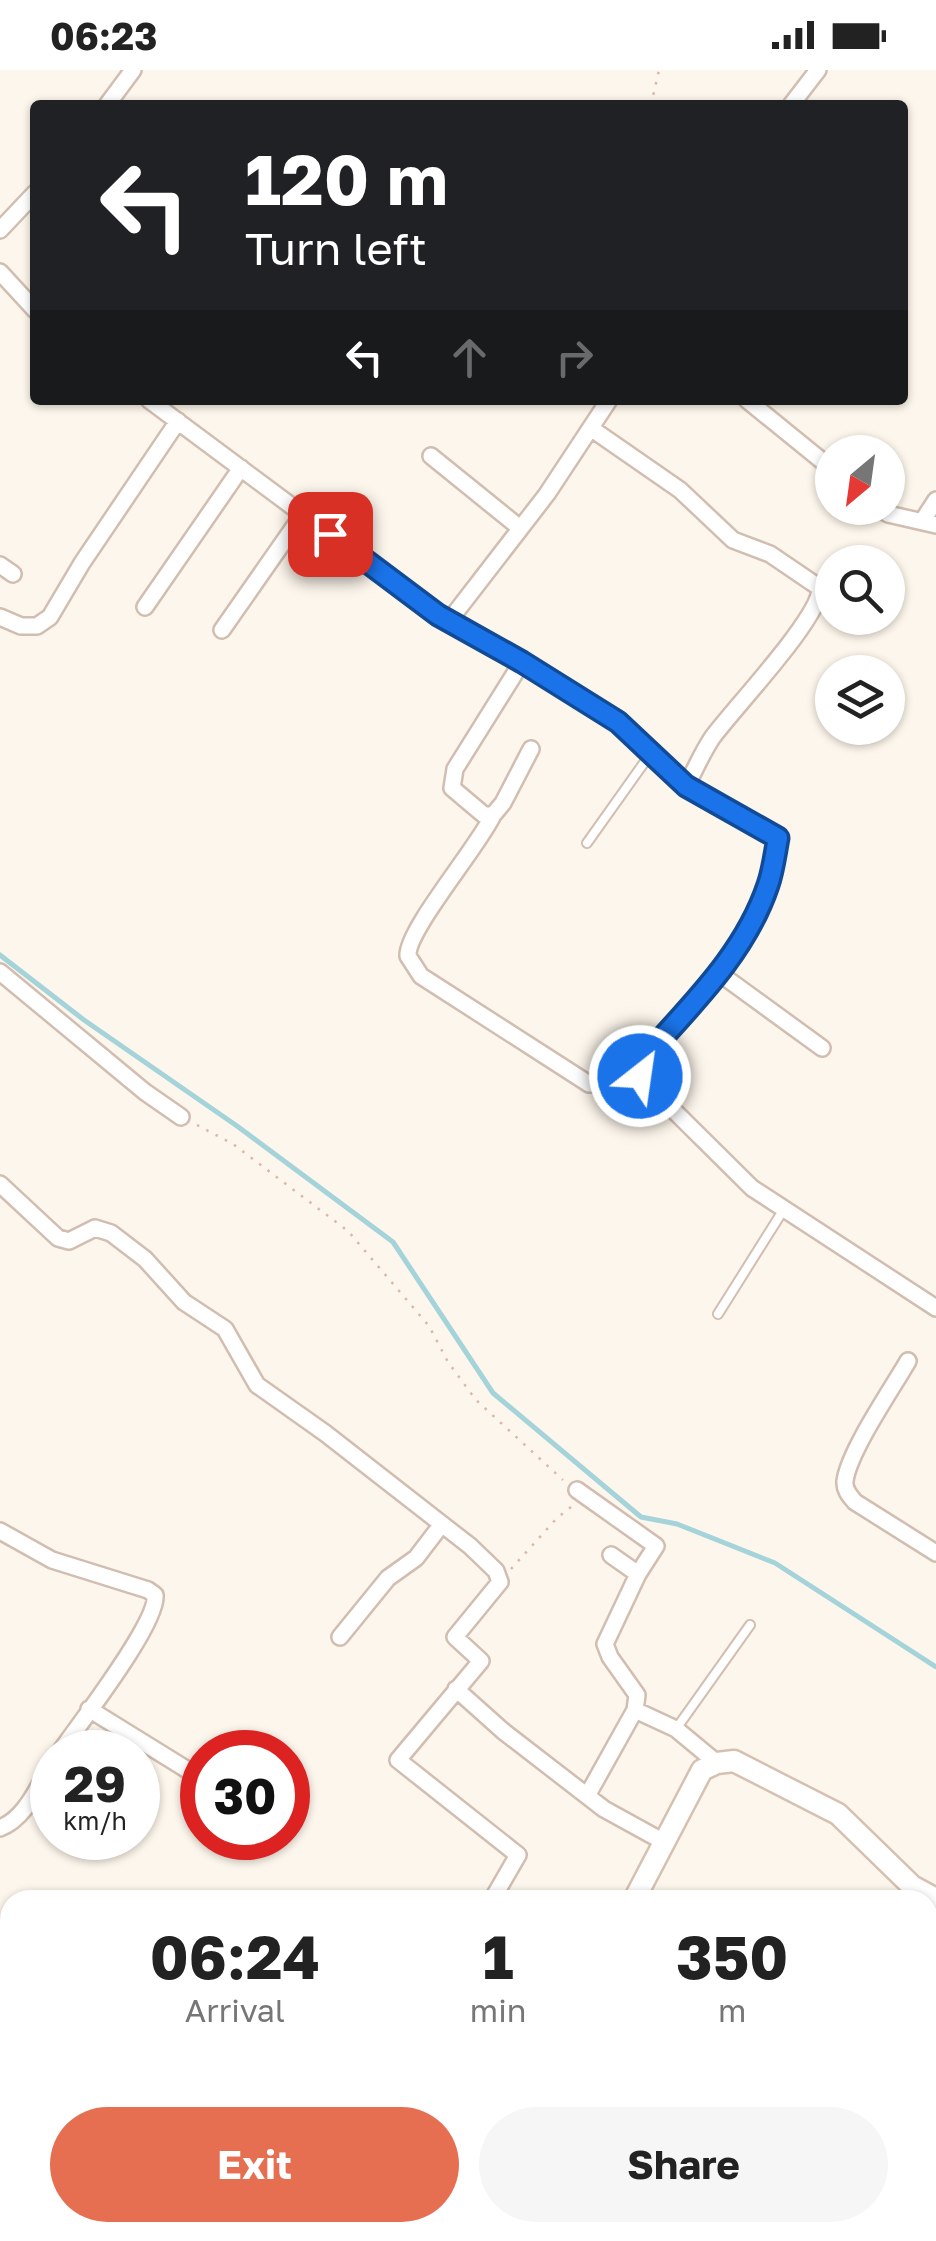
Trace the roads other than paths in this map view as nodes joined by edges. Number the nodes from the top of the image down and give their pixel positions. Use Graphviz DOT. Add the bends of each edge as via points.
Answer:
graph roads {
  1 [pos="133,70"];
  2 [pos="818,70"];
  3 [pos="112,100"];
  4 [pos="795,100"];
  5 [pos="30,198"];
  6 [pos="0,230"];
  7 [pos="0,272"];
  8 [pos="30,305"];
  9 [pos="156,405"];
  10 [pos="606,405"];
  11 [pos="753,405"];
  12 [pos="178,422"];
  13 [pos="592,429"];
  14 [pos="815,455"];
  15 [pos="431,456"];
  16 [pos="241,468"];
  17 [pos="936,500"];
  18 [pos="303,514"];
  19 [pos="905,519"];
  20 [pos="930,522"];
  21 [pos="520,528"];
  22 [pos="145,607"];
  23 [pos="0,617"];
  24 [pos="449,621"];
  25 [pos="222,630"];
  26 [pos="522,662"];
  27 [pos="532,749"];
  28 [pos="651,753"];
  29 [pos="686,786"];
  30 [pos="492,814"];
  31 [pos="587,844"];
  32 [pos="0,972"];
  33 [pos="719,974"];
  34 [pos="822,1048"];
  35 [pos="642,1067"];
  36 [pos="181,1118"];
  37 [pos="0,1184"];
  38 [pos="784,1208"];
  39 [pos="936,1308"];
  40 [pos="718,1314"];
  41 [pos="908,1360"];
  42 [pos="577,1490"];
  43 [pos="442,1524"];
  44 [pos="0,1531"];
  45 [pos="936,1554"];
  46 [pos="611,1555"];
  47 [pos="638,1574"];
  48 [pos="750,1625"];
  49 [pos="340,1638"];
  50 [pos="456,1689"];
  51 [pos="89,1709"];
  52 [pos="635,1710"];
  53 [pos="676,1729"];
  54 [pos="75,1730"];
  55 [pos="717,1763"];
  56 [pos="180,1765"];
  57 [pos="587,1796"];
  58 [pos="30,1800"];
  59 [pos="0,1828"];
  60 [pos="664,1842"];
  61 [pos="498,1890"];
  62 [pos="639,1890"];
  63 [pos="919,1890"];
  1 -- 3 [label="street"];
  2 -- 4 [label="street"];
  5 -- 6 [label="street"];
  7 -- 8 [label="street"];
  9 -- 12 [label="street"];
  10 -- 13 [label="street"];
  11 -- 14 [label="street"];
  12 -- 16 [label="street"];
  12 -- 23 [label="street" via="50,617 37,626"];
  13 -- 21 [label="street"];
  13 -- 29 [label="street" via="680,490 733,540 770,554 820,588 807,618 712,739"];
  15 -- 21 [label="street"];
  16 -- 18 [label="street"];
  16 -- 22 [label="street"];
  17 -- 20 [label="street"];
  18 -- 24 [label="street"];
  18 -- 25 [label="street"];
  19 -- 20 [label="street"];
  21 -- 24 [label="street"];
  24 -- 26 [label="street"];
  26 -- 28 [label="street" via="618,722"];
  26 -- 30 [label="street" via="451,780 461,797"];
  27 -- 30 [label="street"];
  28 -- 29 [label="street"];
  28 -- 31 [label="lane"];
  29 -- 33 [label="street" via="778,838 768,885"];
  30 -- 35 [label="street" via="412,936 408,956 421,976 589,1084"];
  32 -- 36 [label="street"];
  33 -- 34 [label="street"];
  33 -- 35 [label="street"];
  35 -- 38 [label="street" via="640,1076 752,1188"];
  37 -- 43 [label="street" via="58,1238 69,1241 95,1228 111,1232 184,1302 225,1329 257,1385"];
  38 -- 39 [label="street"];
  38 -- 40 [label="lane"];
  41 -- 45 [label="street" via="844,1483 855,1502"];
  42 -- 47 [label="street" via="656,1546"];
  43 -- 49 [label="street"];
  43 -- 50 [label="street" via="500,1582 455,1637 481,1661"];
  44 -- 51 [label="street" via="52,1560 155,1595 154,1612"];
  46 -- 47 [label="street"];
  47 -- 52 [label="street" via="605,1644 637,1694"];
  48 -- 53 [label="lane"];
  50 -- 57 [label="street"];
  50 -- 61 [label="street" via="398,1760 518,1855"];
  51 -- 54 [label="street"];
  51 -- 56 [label="street"];
  52 -- 53 [label="street"];
  52 -- 57 [label="street"];
  53 -- 55 [label="street"];
  55 -- 60 [label="street" via="702,1770"];
  55 -- 63 [label="street" via="734,1761 838,1814"];
  57 -- 60 [label="street"];
  58 -- 59 [label="street"];
  60 -- 62 [label="street"];
}
